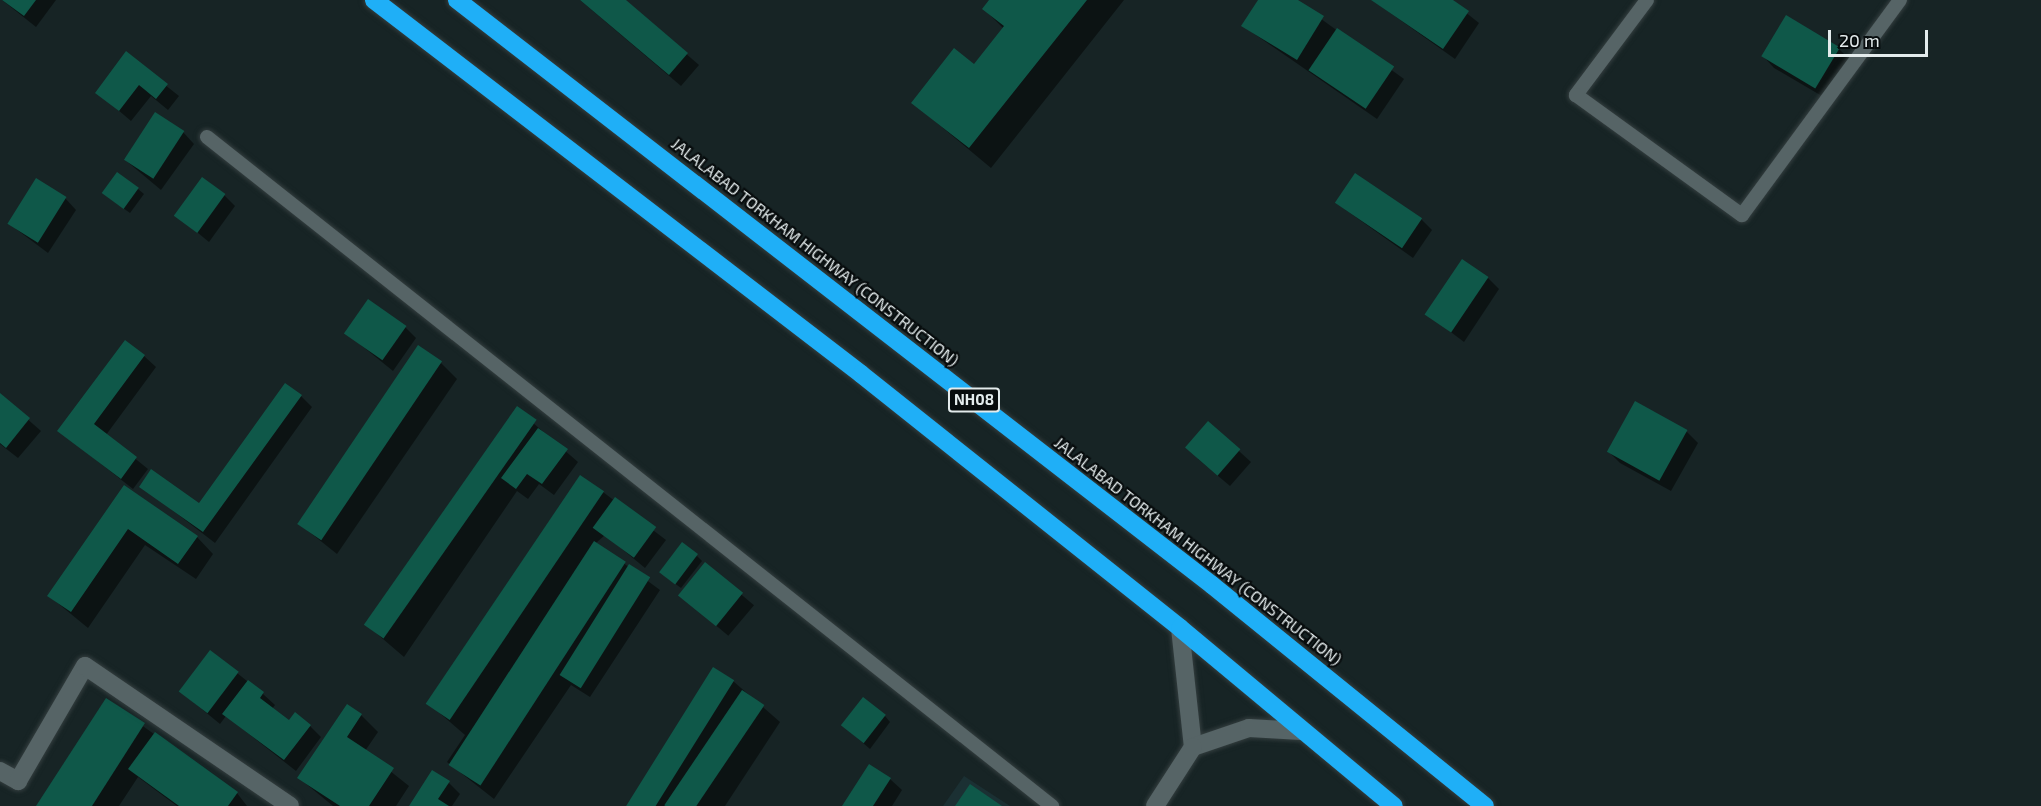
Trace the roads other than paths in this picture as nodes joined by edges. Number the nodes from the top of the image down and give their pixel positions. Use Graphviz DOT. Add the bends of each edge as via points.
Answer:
graph roads {
  1 [pos="374,0"];
  2 [pos="457,0"];
  3 [pos="1647,0"];
  4 [pos="1900,0"];
  5 [pos="207,137"];
  6 [pos="1180,628"];
  7 [pos="1301,731"];
  8 [pos="1192,747"];
  9 [pos="0,771"];
  10 [pos="290,806"];
  11 [pos="1052,806"];
  12 [pos="1155,806"];
  13 [pos="1394,806"];
  14 [pos="1485,806"];
  1 -- 6 [label="highway, NH08" via="861,374"];
  2 -- 14 [label="highway, JALALABAD TORKHAM HIGHWAY (CONSTRUCTION) / NH08" via="1212,585"];
  3 -- 4 [label="lane" via="1576,95 1742,215"];
  5 -- 11 [label="lane"];
  6 -- 7 [label="highway, NH08"];
  6 -- 8 [label="street"];
  7 -- 8 [label="street" via="1249,728"];
  7 -- 13 [label="highway, NH08"];
  8 -- 12 [label="street"];
  9 -- 10 [label="street" via="18,781 85,666"];
}
